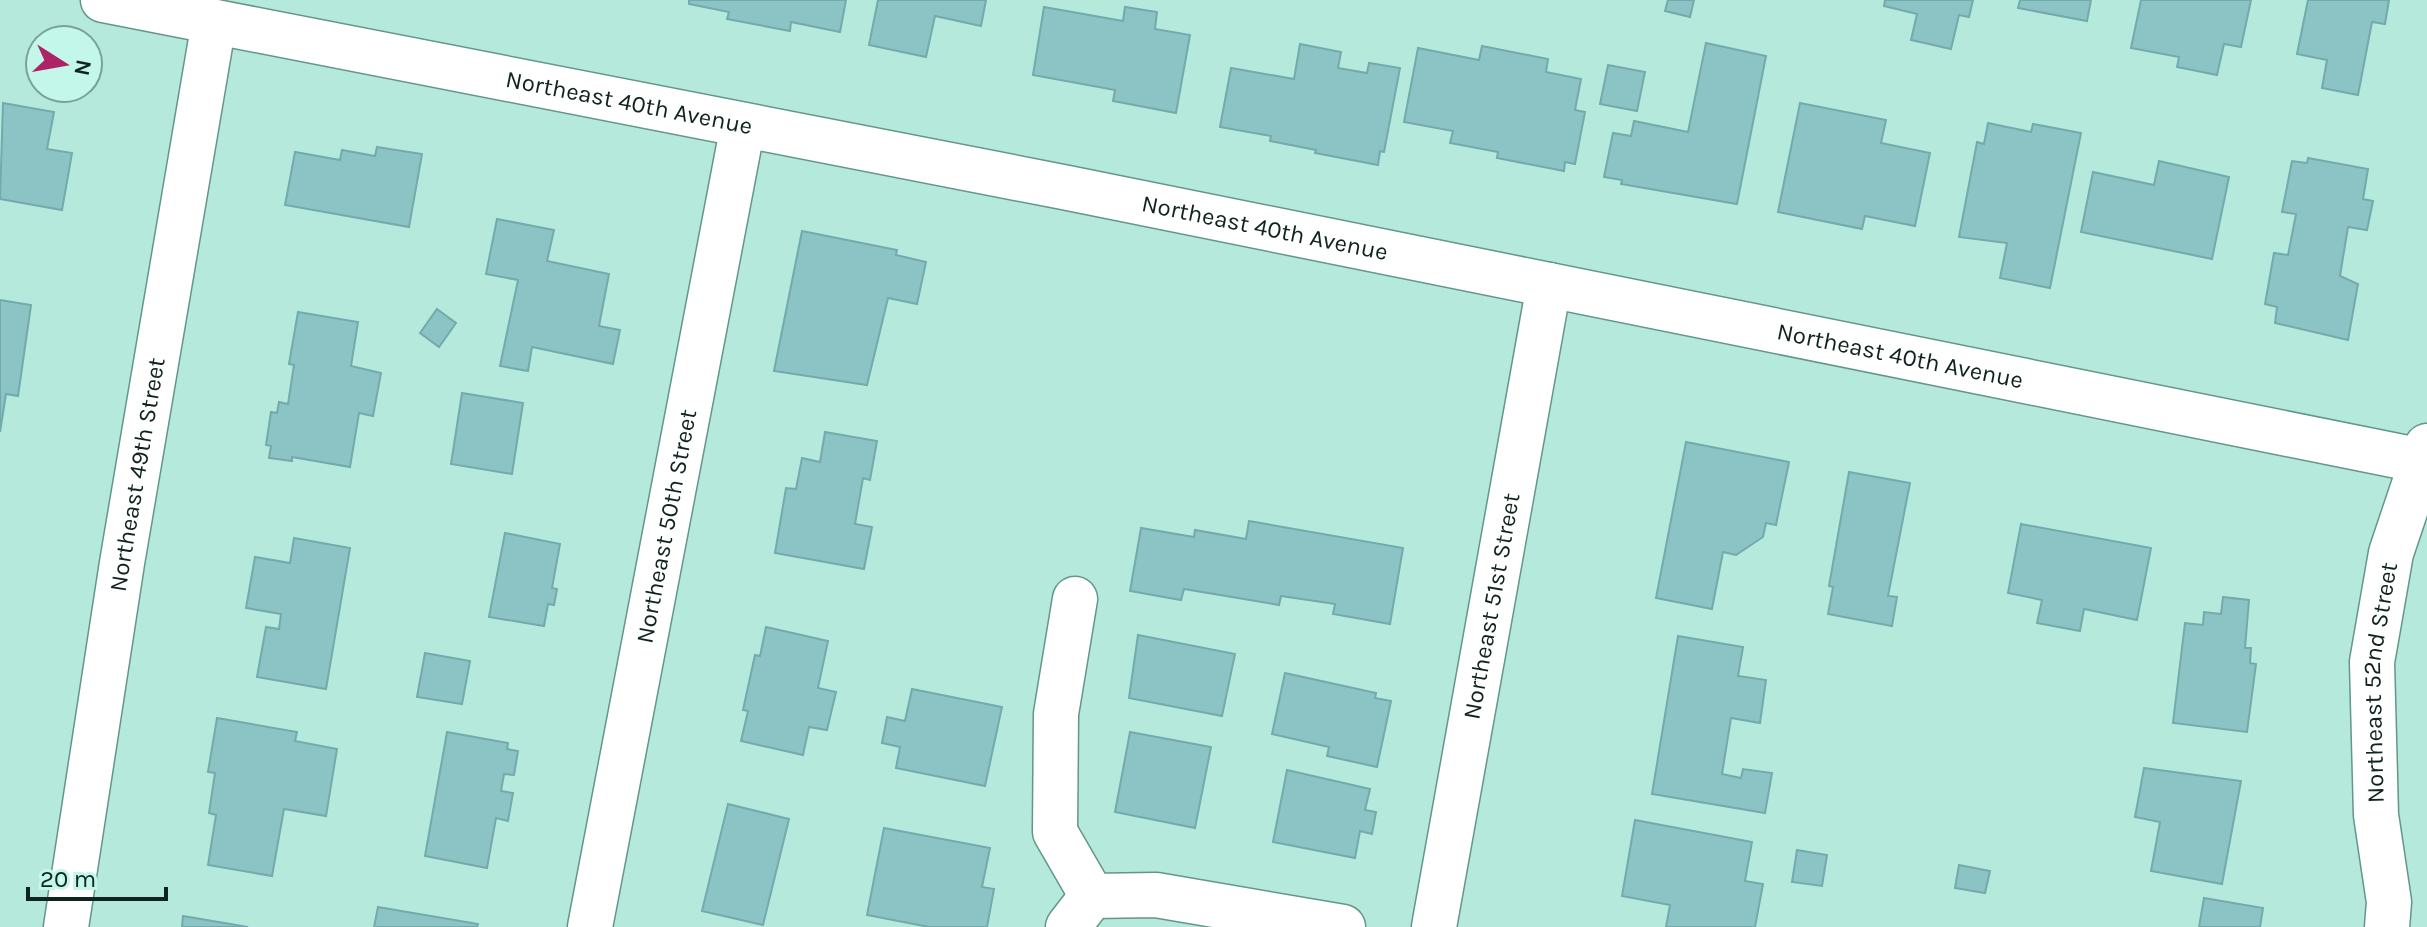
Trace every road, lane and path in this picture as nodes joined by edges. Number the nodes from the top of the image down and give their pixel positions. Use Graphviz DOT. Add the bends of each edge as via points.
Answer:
graph roads {
  1 [pos="103,0"];
  2 [pos="214,22"];
  3 [pos="743,125"];
  4 [pos="1549,285"];
  5 [pos="2426,456"];
  6 [pos="1075,599"];
  7 [pos="1080,912"];
  8 [pos="66,927"];
  9 [pos="590,927"];
  10 [pos="1343,927"];
  11 [pos="1434,927"];
  12 [pos="2387,927"];
  1 -- 2 [label="street, Northeast 40th Avenue"];
  2 -- 3 [label="street, Northeast 40th Avenue"];
  2 -- 8 [label="street, Northeast 49th Street"];
  3 -- 4 [label="street, Northeast 40th Avenue"];
  3 -- 9 [label="street, Northeast 50th Street"];
  4 -- 5 [label="street, Northeast 40th Avenue"];
  4 -- 11 [label="street, Northeast 51st Street"];
  5 -- 12 [label="street, Northeast 52nd Street" via="2391,553 2372,662 2376,815 2389,902"];
  6 -- 7 [label="street" via="1056,714 1055,832"];
  7 -- 10 [label="street" via="1156,895"];
}
